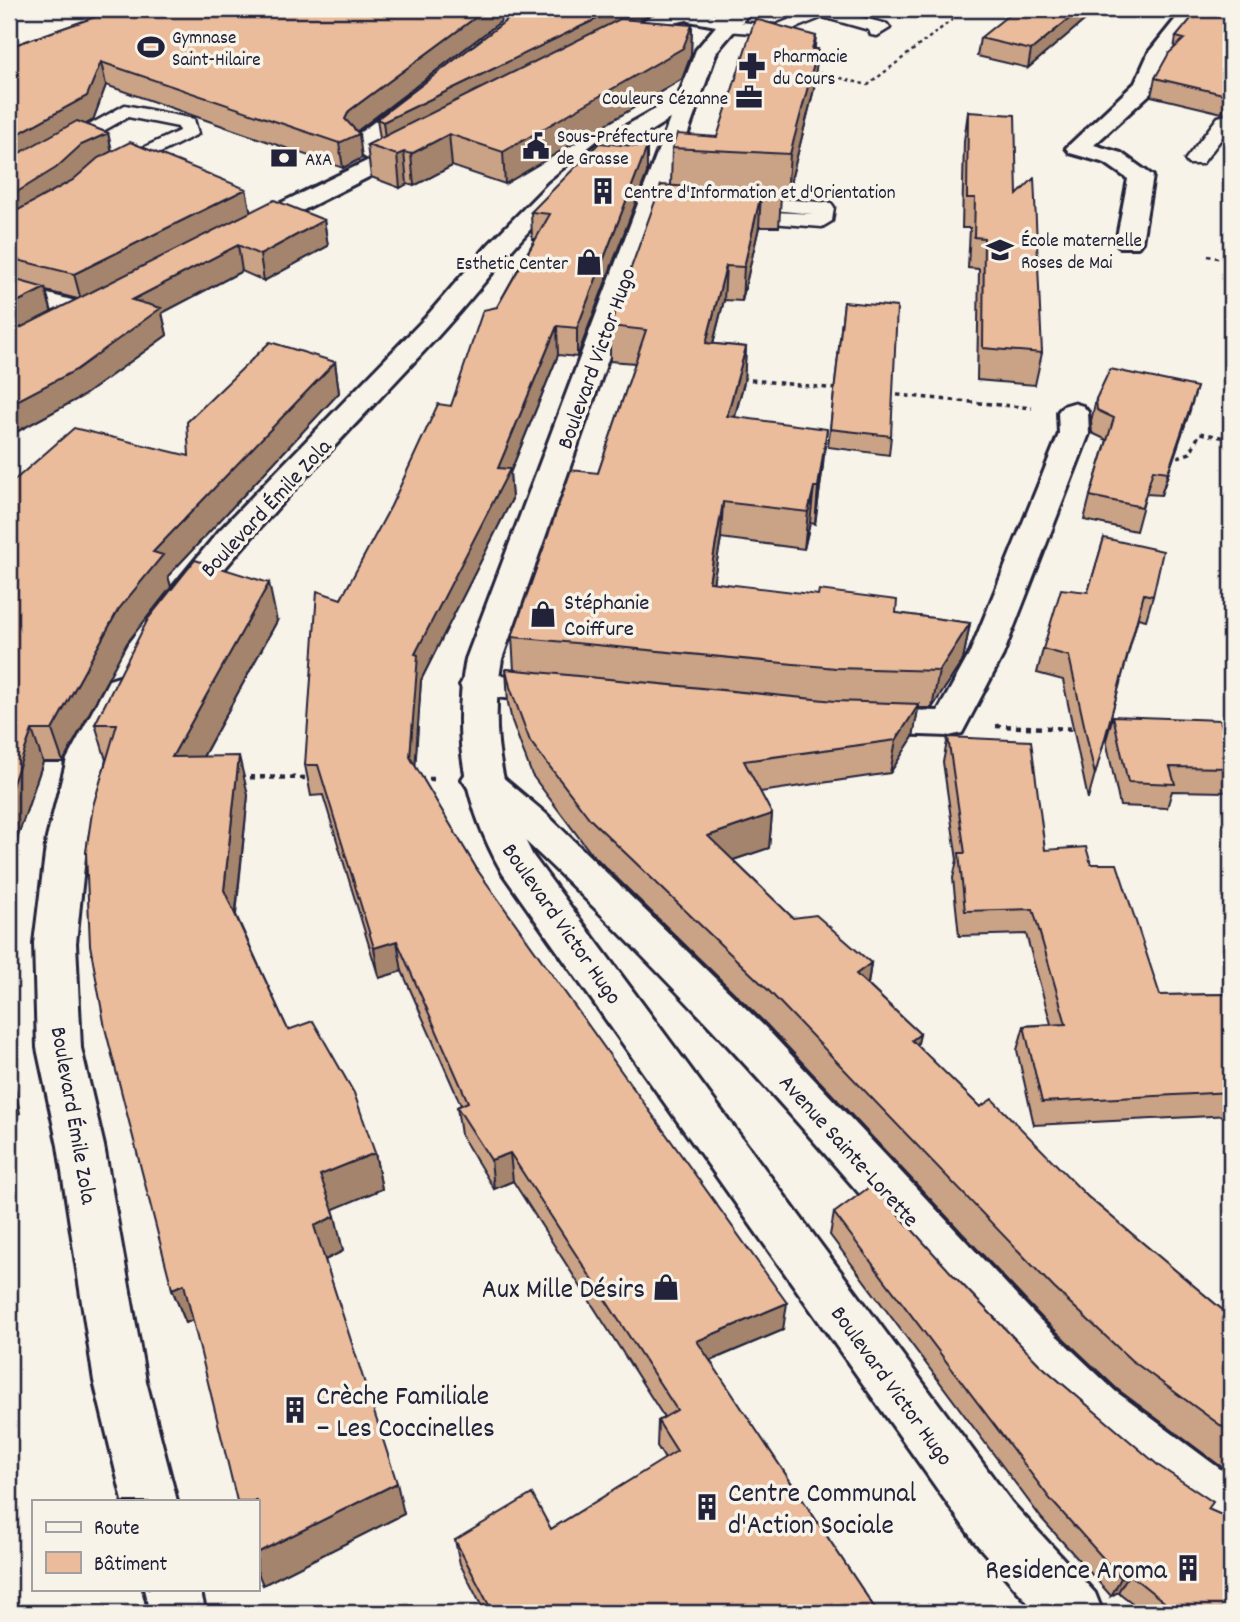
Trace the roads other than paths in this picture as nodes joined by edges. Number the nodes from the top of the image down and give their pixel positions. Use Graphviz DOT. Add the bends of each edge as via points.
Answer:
graph roads {
  1 [pos="1172,9"];
  2 [pos="690,13"];
  3 [pos="734,17"];
  4 [pos="877,31"];
  5 [pos="776,38"];
  6 [pos="709,44"];
  7 [pos="590,54"];
  8 [pos="436,86"];
  9 [pos="691,96"];
  10 [pos="1231,120"];
  11 [pos="442,131"];
  12 [pos="671,148"];
  13 [pos="603,151"];
  14 [pos="387,158"];
  15 [pos="1195,160"];
  16 [pos="95,176"];
  17 [pos="9,178"];
  18 [pos="229,238"];
  19 [pos="1129,242"];
  20 [pos="9,292"];
  21 [pos="106,299"];
  22 [pos="81,311"];
  23 [pos="53,326"];
  24 [pos="1073,412"];
  25 [pos="478,685"];
  26 [pos="586,696"];
  27 [pos="831,720"];
  28 [pos="481,779"];
  29 [pos="150,1500"];
  30 [pos="1231,1504"];
  31 [pos="172,1590"];
  32 [pos="178,1613"];
  33 [pos="1075,1613"];
  1 -- 19 [label="main road" via="1192,13 1160,52 1144,86 1078,148 1113,158 1141,176"];
  2 -- 3 [label="main road"];
  2 -- 6 [label="main road"];
  2 -- 7 [label="main road" via="658,20"];
  3 -- 4 [label="lane" via="778,30 822,12 881,28"];
  3 -- 5 [label="lane"];
  3 -- 6 [label="main road, Boulevard Victor Hugo"];
  6 -- 9 [label="main road, Boulevard Victor Hugo"];
  8 -- 14 [label="main road" via="362,142"];
  9 -- 12 [label="main road, Boulevard Victor Hugo"];
  9 -- 13 [label="main road, Boulevard Émile Zola"];
  10 -- 15 [label="lane" via="1225,121"];
  11 -- 14 [label="main road"];
  12 -- 13 [label="main road, Boulevard Émile Zola"];
  12 -- 25 [label="main road, Boulevard Victor Hugo" via="664,204 484,659"];
  13 -- 29 [label="main road, Boulevard Émile Zola" via="558,188 498,249 436,323 230,538 149,641 86,759 67,838 55,943 59,1048 81,1146 120,1381"];
  14 -- 18 [label="main road"];
  16 -- 17 [label="lane" via="188,134 187,123 125,111"];
  20 -- 22 [label="main road"];
  21 -- 22 [label="main road"];
  22 -- 23 [label="main road"];
  24 -- 27 [label="main road" via="1074,434 1023,567 986,655 949,724"];
  25 -- 26 [label="main road"];
  25 -- 28 [label="main road, Boulevard Victor Hugo"];
  28 -- 30 [label="main road, Avenue Sainte-Lorette" via="749,1039 1022,1337 1078,1391 1205,1493"];
  28 -- 33 [label="main road, Boulevard Victor Hugo" via="497,827 517,864 993,1522"];
  31 -- 32 [label="main road"];
}
